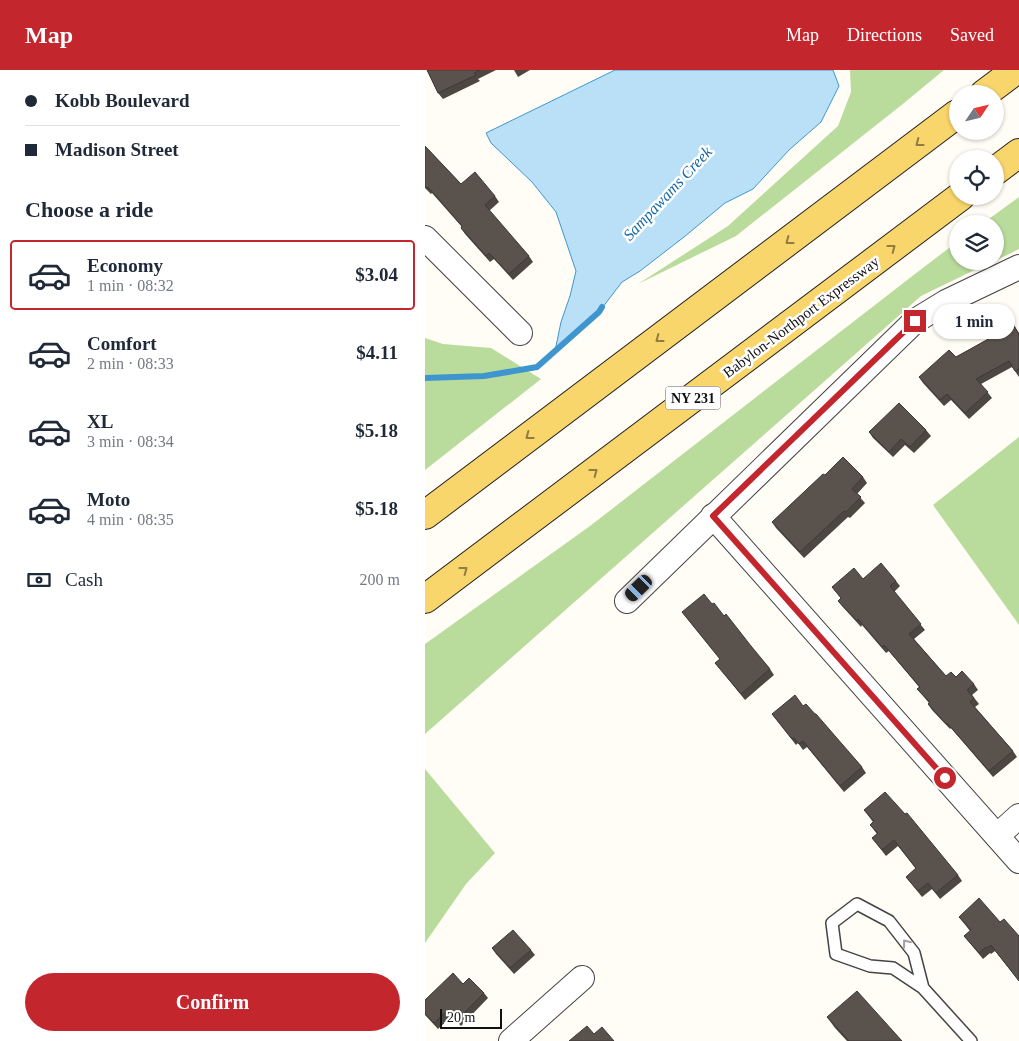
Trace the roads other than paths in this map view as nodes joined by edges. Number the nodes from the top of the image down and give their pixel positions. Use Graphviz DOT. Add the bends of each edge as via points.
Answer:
graph roads {
  1 [pos="1016,70"];
  2 [pos="996,85"];
  3 [pos="949,120"];
  4 [pos="1019,152"];
  5 [pos="1004,164"];
  6 [pos="949,205"];
  7 [pos="425,238"];
  8 [pos="1019,267"];
  9 [pos="520,334"];
  10 [pos="425,515"];
  11 [pos="713,516"];
  12 [pos="425,599"];
  13 [pos="627,601"];
  14 [pos="1019,816"];
  15 [pos="997,836"];
  16 [pos="1019,861"];
  17 [pos="582,978"];
  18 [pos="923,988"];
  19 [pos="511,1041"];
  20 [pos="971,1041"];
  1 -- 2 [label="main road"];
  3 -- 10 [label="main road, one-way"];
  4 -- 5 [label="main road"];
  12 -- 6 [label="main road, Babylon-Northport Expressway / NY 231, one-way"];
  7 -- 9 [label="street"];
  8 -- 11 [label="street" via="946,302 915,321"];
  11 -- 13 [label="street"];
  11 -- 15 [label="street"];
  14 -- 15 [label="street"];
  15 -- 16 [label="street"];
  17 -- 19 [label="street"];
  18 -- 18 [label="lane, one-way" via="914,953 889,921 857,904 832,923 837,954 870,966 893,968"];
  18 -- 20 [label="lane"];
}
